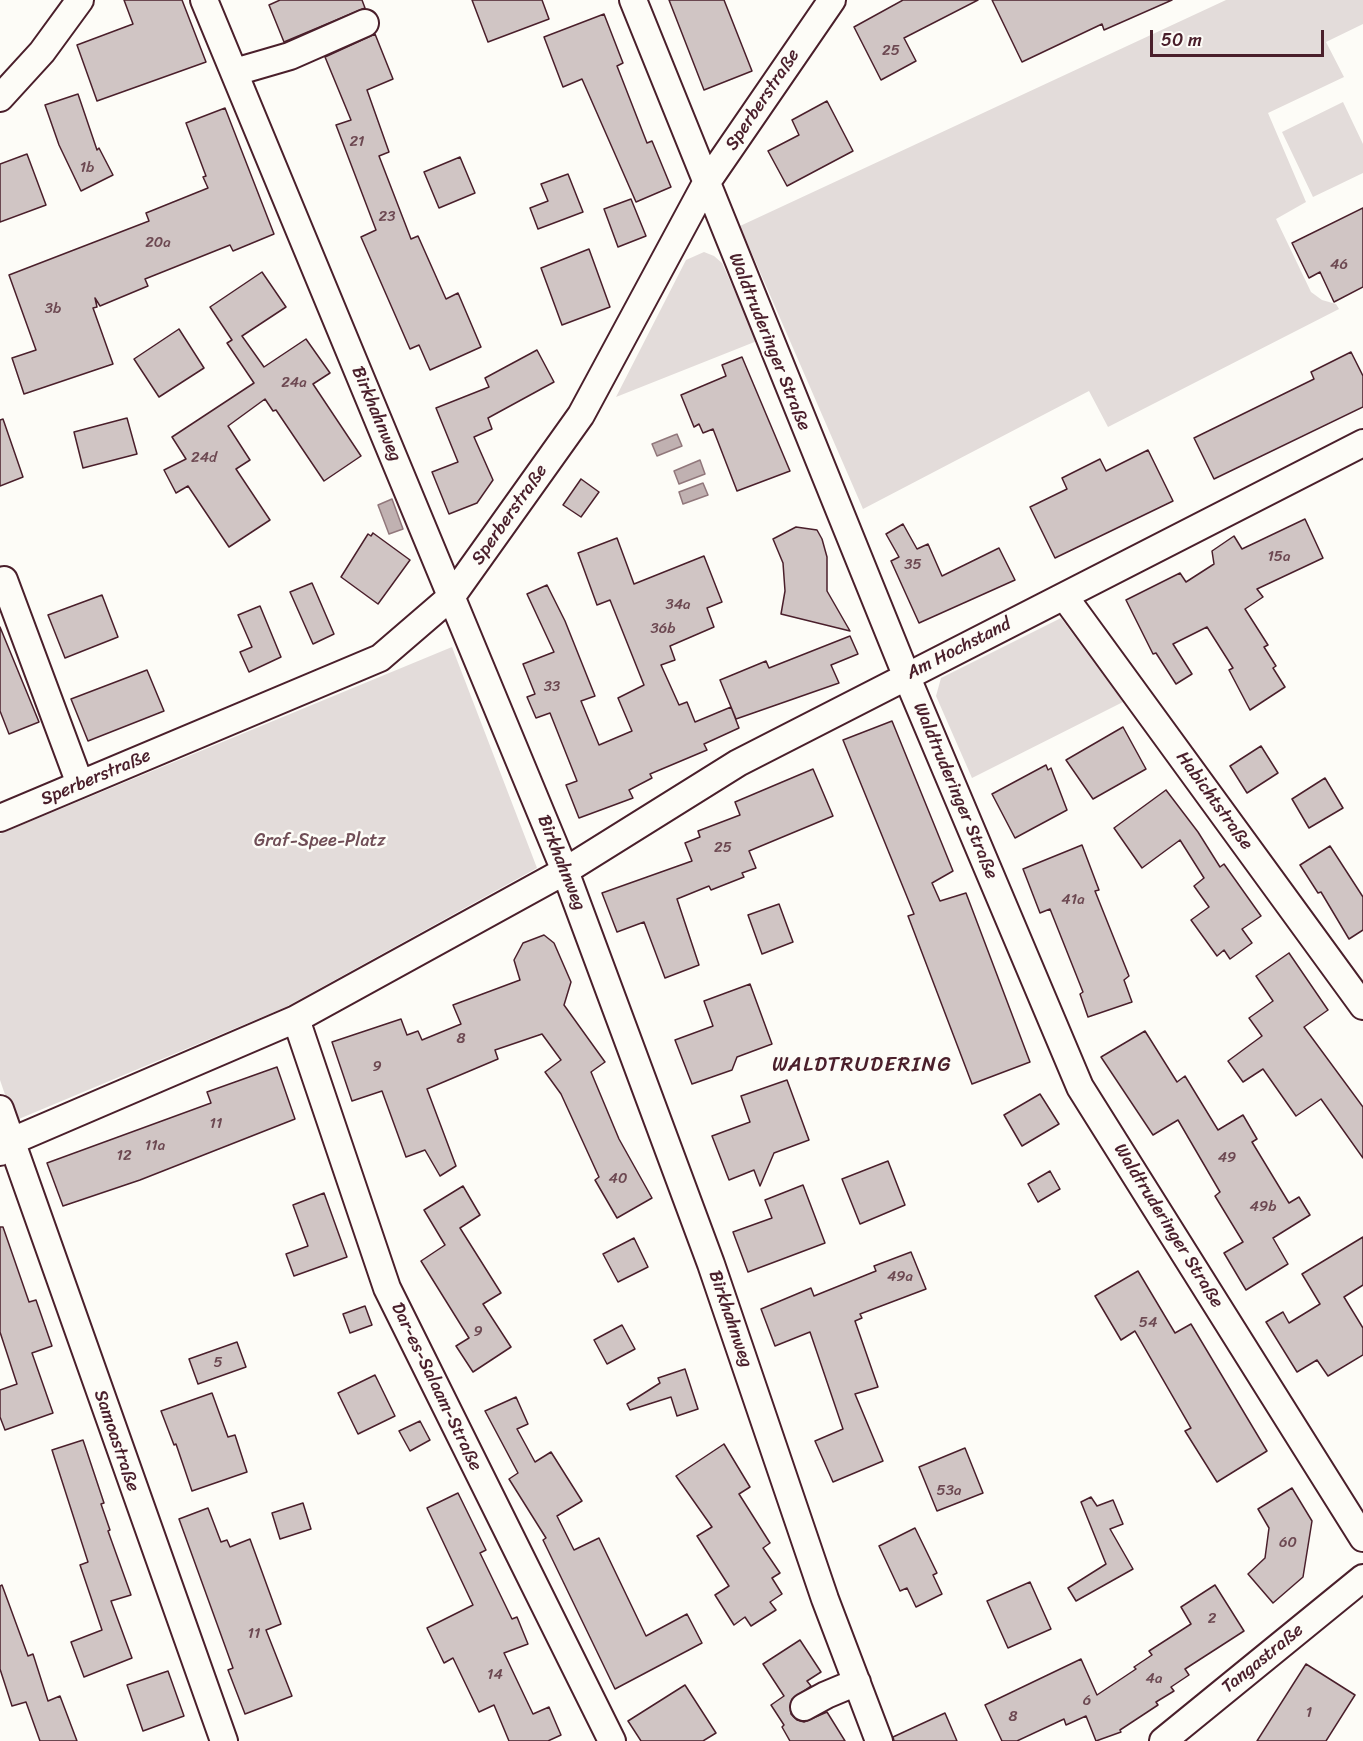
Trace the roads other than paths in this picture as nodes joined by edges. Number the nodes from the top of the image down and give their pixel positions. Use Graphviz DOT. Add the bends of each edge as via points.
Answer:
graph roads {
  1 [pos="80,0"];
  2 [pos="204,0"];
  3 [pos="633,0"];
  4 [pos="832,0"];
  5 [pos="365,23"];
  6 [pos="235,72"];
  7 [pos="0,98"];
  8 [pos="705,184"];
  9 [pos="1363,443"];
  10 [pos="4,580"];
  11 [pos="452,596"];
  12 [pos="1064,596"];
  13 [pos="906,675"];
  14 [pos="80,784"];
  15 [pos="0,818"];
  16 [pos="565,871"];
  17 [pos="1363,1006"];
  18 [pos="296,1019"];
  19 [pos="0,1109"];
  20 [pos="6,1147"];
  21 [pos="1363,1538"];
  22 [pos="1363,1578"];
  23 [pos="857,1683"];
  24 [pos="804,1707"];
  25 [pos="224,1741"];
  26 [pos="612,1741"];
  27 [pos="879,1741"];
  28 [pos="1163,1741"];
  1 -- 7 [label="street" via="42,52"];
  2 -- 6 [label="street, Birkhahnweg"];
  3 -- 8 [label="street, Waldtruderinger Straße"];
  4 -- 8 [label="street, Sperberstraße"];
  5 -- 6 [label="street" via="290,56"];
  6 -- 11 [label="street, Birkhahnweg"];
  8 -- 11 [label="street, Sperberstraße" via="581,415"];
  8 -- 13 [label="street, Waldtruderinger Straße"];
  9 -- 12 [label="street, Am Hochstand"];
  10 -- 14 [label="street"];
  11 -- 14 [label="street, Sperberstraße" via="380,658"];
  11 -- 16 [label="street, Birkhahnweg"];
  12 -- 13 [label="street, Am Hochstand"];
  12 -- 17 [label="street, Habichtstraße"];
  13 -- 16 [label="street, Am Hochstand" via="738,763"];
  13 -- 21 [label="street, Waldtruderinger Straße" via="1080,1087"];
  14 -- 15 [label="street, Sperberstraße"];
  16 -- 18 [label="street"];
  16 -- 23 [label="street, Birkhahnweg" via="711,1264"];
  18 -- 20 [label="street"];
  18 -- 26 [label="street, Dar-es-Salaam-Straße" via="387,1288"];
  19 -- 20 [label="street"];
  20 -- 25 [label="street, Samoastraße"];
  22 -- 28 [label="street, Tangastraße"];
  23 -- 24 [label="street"];
  23 -- 27 [label="street, Birkhahnweg"];
}
